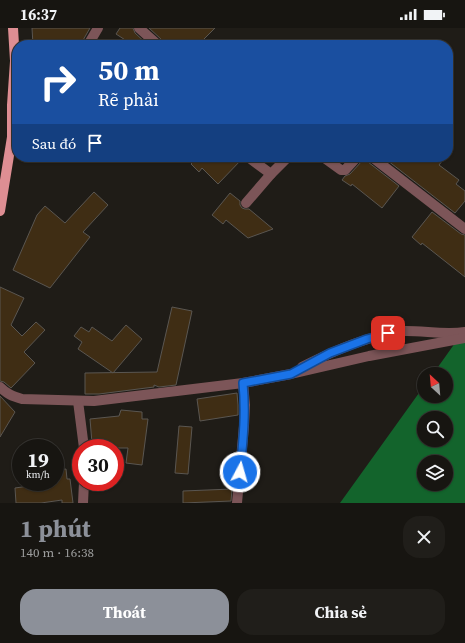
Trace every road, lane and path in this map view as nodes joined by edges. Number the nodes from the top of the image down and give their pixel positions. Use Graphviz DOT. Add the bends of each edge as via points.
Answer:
graph roads {
  1 [pos="13,28"];
  2 [pos="98,28"];
  3 [pos="139,28"];
  4 [pos="14,40"];
  5 [pos="91,40"];
  6 [pos="152,40"];
  7 [pos="12,137"];
  8 [pos="255,162"];
  9 [pos="283,162"];
  10 [pos="330,162"];
  11 [pos="352,162"];
  12 [pos="378,162"];
  13 [pos="271,174"];
  14 [pos="246,203"];
  15 [pos="0,211"];
  16 [pos="465,229"];
  17 [pos="465,332"];
  18 [pos="465,338"];
  19 [pos="291,374"];
  20 [pos="243,383"];
  21 [pos="0,386"];
  22 [pos="78,400"];
  23 [pos="83,439"];
  24 [pos="84,491"];
  25 [pos="83,503"];
  26 [pos="237,503"];
  1 -- 4 [label="main road"];
  2 -- 5 [label="street"];
  3 -- 6 [label="street"];
  7 -- 15 [label="main road"];
  8 -- 13 [label="street"];
  9 -- 13 [label="street"];
  10 -- 11 [label="street" via="345,170"];
  12 -- 16 [label="street"];
  13 -- 14 [label="street"];
  17 -- 19 [label="street" via="388,333 330,353"];
  18 -- 19 [label="street"];
  19 -- 20 [label="street"];
  20 -- 22 [label="street" via="94,401"];
  20 -- 26 [label="street" via="244,426"];
  21 -- 22 [label="street" via="5,392 22,399"];
  22 -- 23 [label="street"];
  24 -- 25 [label="street"];
}
